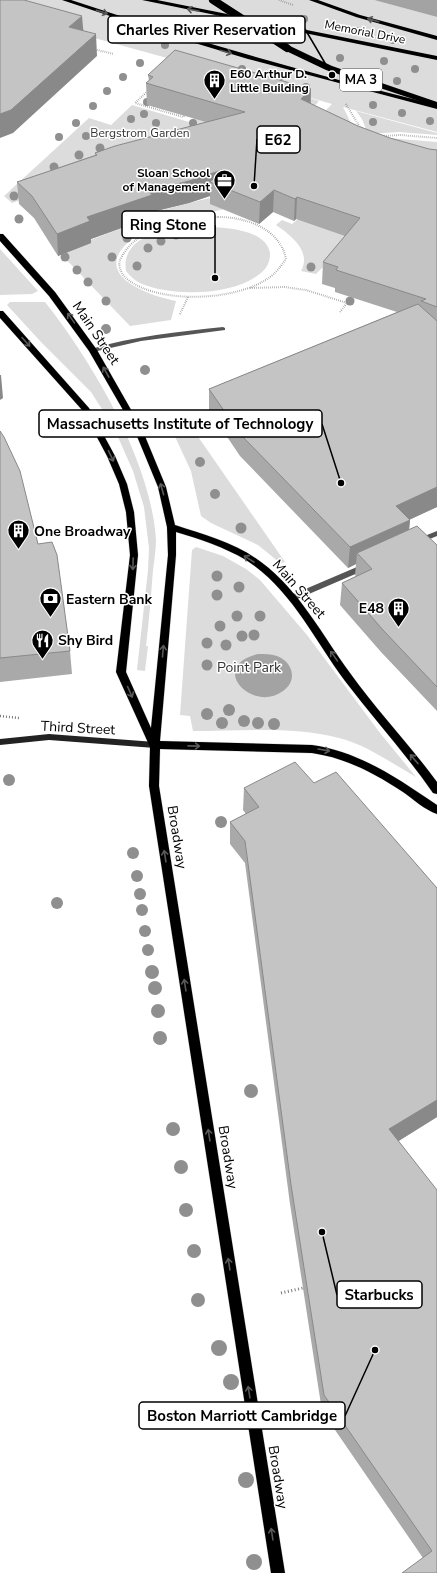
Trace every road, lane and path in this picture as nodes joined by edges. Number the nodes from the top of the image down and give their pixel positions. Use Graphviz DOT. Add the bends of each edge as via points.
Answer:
graph roads {
  1 [pos="65,0"];
  2 [pos="146,0"];
  3 [pos="214,0"];
  4 [pos="312,0"];
  5 [pos="437,38"];
  6 [pos="89,48"];
  7 [pos="114,54"];
  8 [pos="437,58"];
  9 [pos="152,87"];
  10 [pos="352,105"];
  11 [pos="437,106"];
  12 [pos="191,110"];
  13 [pos="362,131"];
  14 [pos="377,137"];
  15 [pos="437,138"];
  16 [pos="0,236"];
  17 [pos="250,288"];
  18 [pos="188,297"];
  19 [pos="340,312"];
  20 [pos="0,313"];
  21 [pos="179,316"];
  22 [pos="223,329"];
  23 [pos="93,350"];
  24 [pos="171,527"];
  25 [pos="437,533"];
  26 [pos="415,543"];
  27 [pos="372,563"];
  28 [pos="292,598"];
  29 [pos="0,742"];
  30 [pos="155,745"];
  31 [pos="437,790"];
  32 [pos="437,810"];
  33 [pos="303,1288"];
  34 [pos="281,1293"];
  35 [pos="278,1573"];
  1 -- 11 [label="main road, one-way" via="232,54"];
  8 -- 2 [label="highway, Memorial Drive, one-way"];
  3 -- 11 [label="highway, MA 3, bridge" via="287,48 328,68"];
  5 -- 4 [label="main road, Memorial Drive, one-way"];
  6 -- 7 [label="path"];
  9 -- 12 [label="path" via="135,103 183,117"];
  10 -- 13 [label="path" via="346,104"];
  14 -- 15 [label="path" via="400,135"];
  23 -- 16 [label="main road, Main Street, one-way" via="52,294"];
  17 -- 18 [label="path" via="220,295"];
  17 -- 18 [label="path" via="278,270 286,258 281,243 273,234 247,221 216,217 181,222 160,228 127,246 120,257 120,268 127,279 138,286 170,296"];
  17 -- 19 [label="path" via="290,288 318,293 347,303"];
  18 -- 21 [label="path"];
  20 -- 30 [label="main road, Broadway, one-way" via="86,410 117,468 132,525 133,573 121,672"];
  22 -- 23 [label="street" via="167,335"];
  24 -- 23 [label="main road, Main Street, one-way" via="154,465 138,429"];
  28 -- 24 [label="main road, Main Street, one-way" via="250,558 218,542"];
  30 -- 24 [label="main road, Broadway, one-way" via="171,568"];
  25 -- 26 [label="street"];
  27 -- 28 [label="street"];
  31 -- 28 [label="main road, Main Street, one-way" via="362,695"];
  29 -- 30 [label="main road, Third Street" via="49,737"];
  30 -- 32 [label="main road, one-way" via="328,751 369,767"];
  35 -- 30 [label="main road, Broadway, one-way" via="156,801 153,772"];
  33 -- 34 [label="path"];
}
